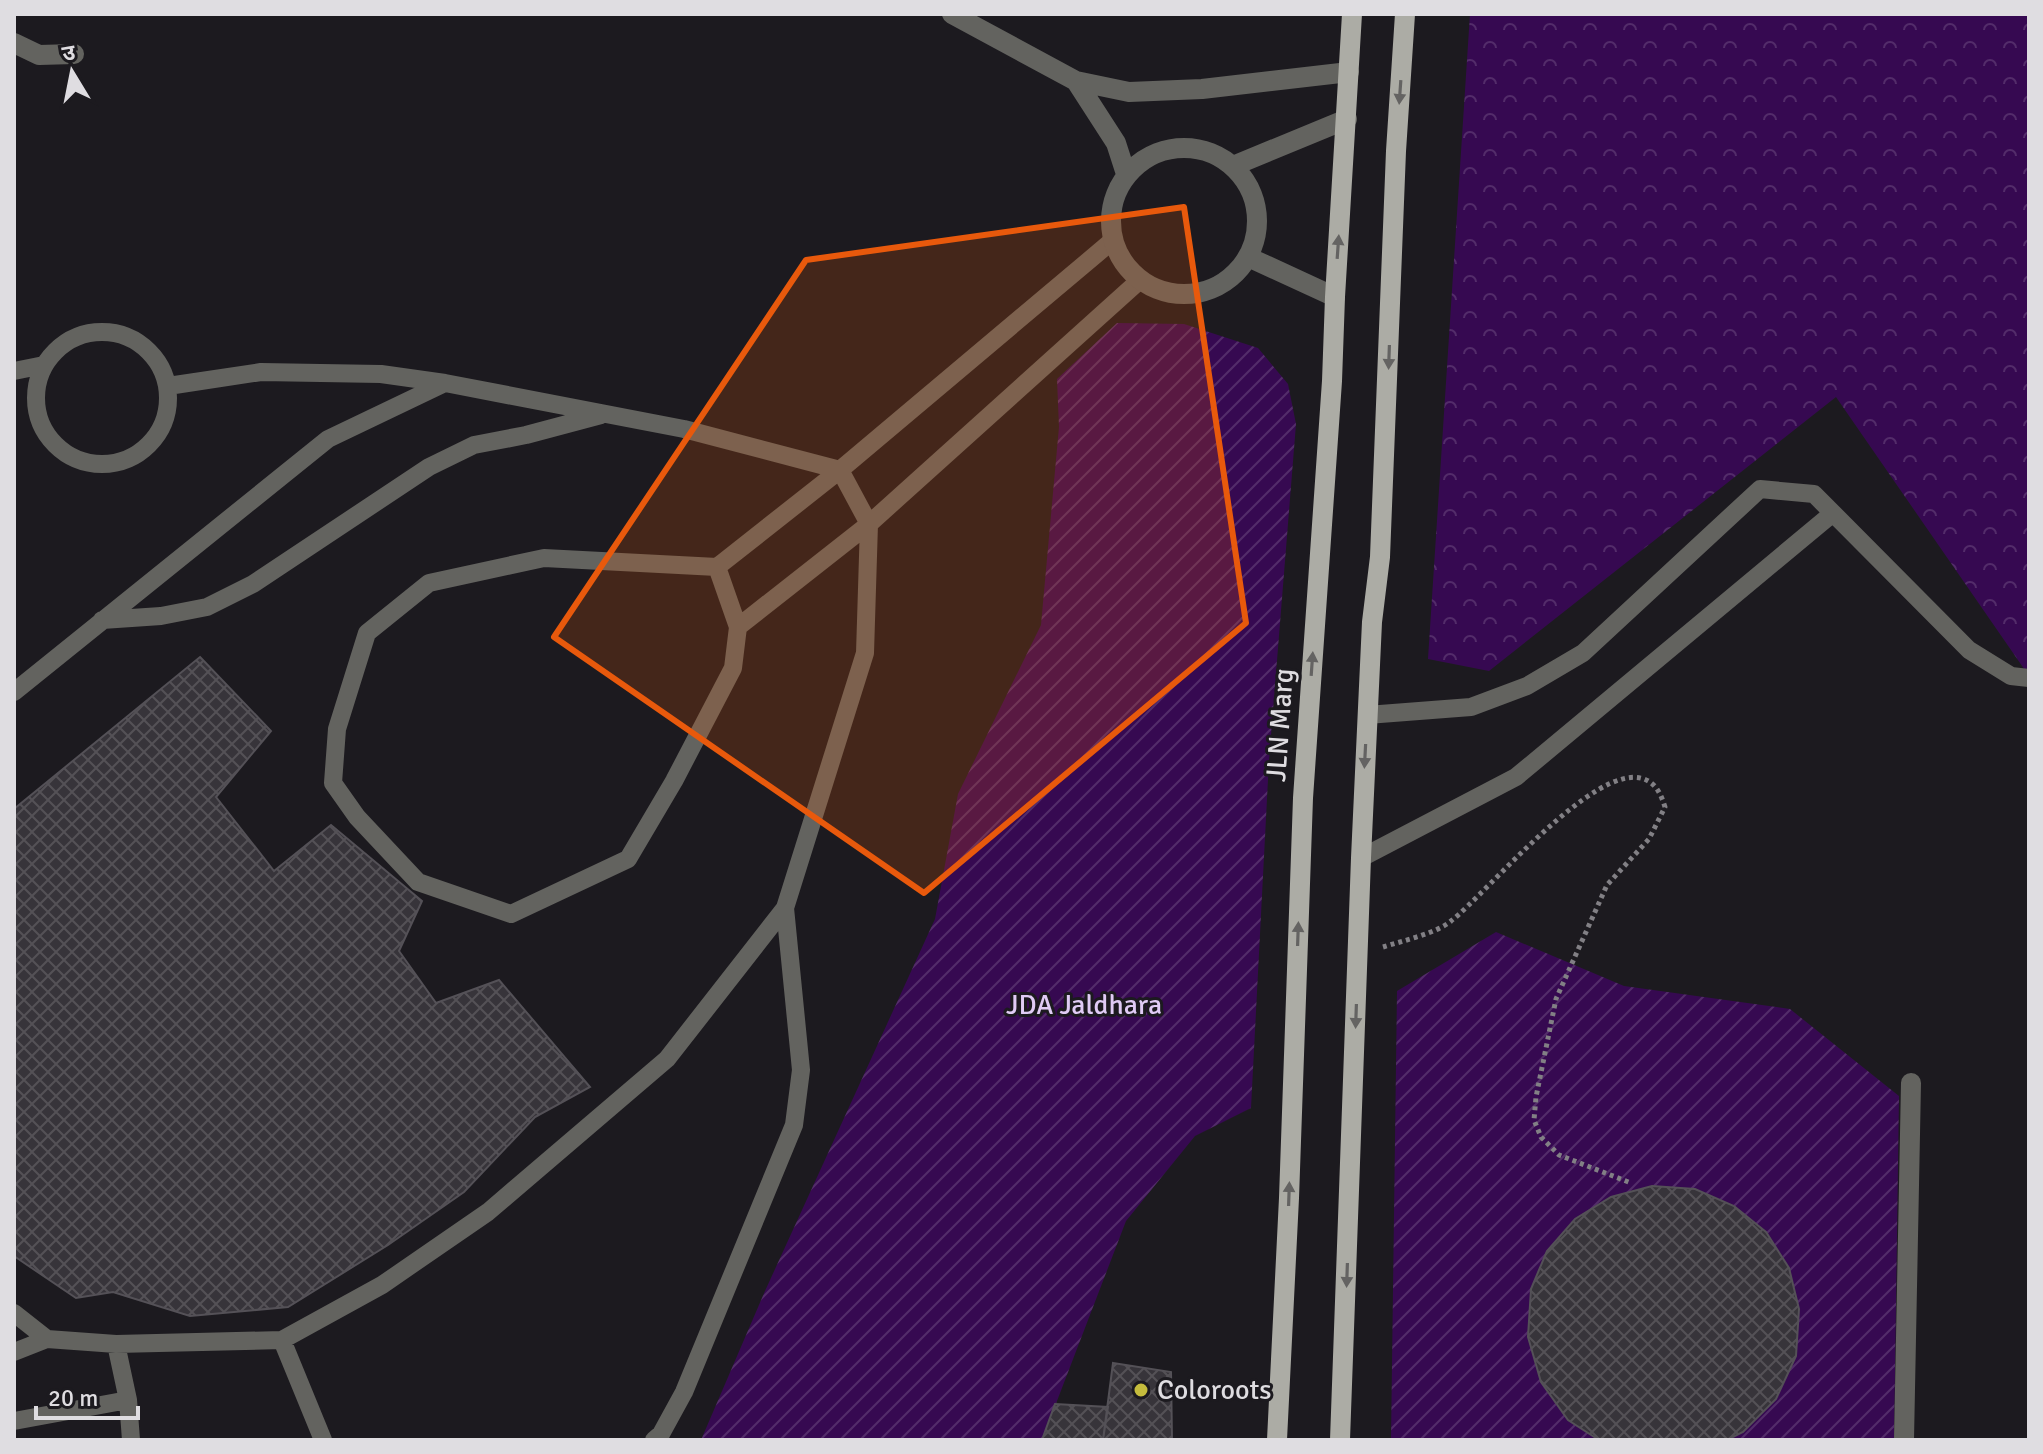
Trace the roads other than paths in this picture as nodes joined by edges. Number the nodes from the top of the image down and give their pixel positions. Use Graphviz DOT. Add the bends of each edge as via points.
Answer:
graph roads {
  1 [pos="952,14"];
  2 [pos="1352,14"];
  3 [pos="1405,14"];
  4 [pos="14,43"];
  5 [pos="74,54"];
  6 [pos="1349,72"];
  7 [pos="1076,81"];
  8 [pos="1347,119"];
  9 [pos="1233,166"];
  10 [pos="1126,174"];
  11 [pos="1112,241"];
  12 [pos="1248,257"];
  13 [pos="1140,280"];
  14 [pos="1335,297"];
  15 [pos="44,365"];
  16 [pos="14,371"];
  17 [pos="445,383"];
  18 [pos="168,386"];
  19 [pos="606,413"];
  20 [pos="840,470"];
  21 [pos="1833,513"];
  22 [pos="869,524"];
  23 [pos="717,567"];
  24 [pos="102,620"];
  25 [pos="738,627"];
  26 [pos="2029,678"];
  27 [pos="14,692"];
  28 [pos="1367,715"];
  29 [pos="1361,858"];
  30 [pos="785,908"];
  31 [pos="1911,1083"];
  32 [pos="14,1313"];
  33 [pos="47,1339"];
  34 [pos="282,1340"];
  35 [pos="116,1344"];
  36 [pos="14,1352"];
  37 [pos="128,1400"];
  38 [pos="14,1421"];
  39 [pos="131,1440"];
  40 [pos="323,1440"];
  41 [pos="654,1440"];
  42 [pos="1277,1440"];
  43 [pos="1340,1440"];
  44 [pos="1904,1440"];
  1 -- 7 [label="street"];
  2 -- 6 [label="main road, JLN Marg"];
  3 -- 28 [label="main road, one-way" via="1380,557"];
  4 -- 5 [label="street" via="39,55"];
  6 -- 7 [label="street" via="1129,92"];
  6 -- 8 [label="main road, JLN Marg"];
  7 -- 10 [label="street" via="1116,143"];
  8 -- 9 [label="street"];
  14 -- 8 [label="main road, JLN Marg, one-way"];
  9 -- 10 [label="street" via="1214,153 1191,147 1144,158"];
  9 -- 12 [label="street" via="1249,185 1257,209 1257,234"];
  10 -- 11 [label="street" via="1114,195"];
  11 -- 13 [label="street" via="1122,263"];
  11 -- 20 [label="lane"];
  12 -- 13 [label="street" via="1233,276 1187,295"];
  12 -- 14 [label="street"];
  13 -- 22 [label="lane"];
  42 -- 14 [label="main road, JLN Marg, one-way" via="1303,798"];
  15 -- 16 [label="lane"];
  15 -- 18 [label="lane" via="59,347 102,332 145,347"];
  15 -- 18 [label="lane" via="36,406 42,426 54,444 90,464 122,461 149,445 162,427"];
  17 -- 18 [label="lane" via="381,374 261,372"];
  17 -- 19 [label="lane"];
  17 -- 24 [label="lane" via="328,439"];
  19 -- 20 [label="lane"];
  19 -- 24 [label="lane" via="474,445 429,467 253,584 207,607"];
  20 -- 22 [label="lane"];
  20 -- 23 [label="lane"];
  21 -- 26 [label="lane" via="1969,650 2011,676"];
  21 -- 28 [label="lane" via="1814,494 1760,489 1583,653 1527,686 1471,707"];
  21 -- 29 [label="lane" via="1516,777"];
  22 -- 25 [label="lane"];
  22 -- 30 [label="lane" via="865,653"];
  23 -- 25 [label="lane"];
  23 -- 25 [label="lane" via="544,558 429,583 367,633 337,729 333,783 418,882 511,914 628,859 733,668"];
  24 -- 27 [label="lane"];
  28 -- 29 [label="main road, one-way"];
  29 -- 43 [label="main road, one-way"];
  30 -- 34 [label="lane" via="667,1059 488,1212 382,1285"];
  30 -- 41 [label="lane" via="801,1070 794,1125 684,1392"];
  31 -- 44 [label="street"];
  32 -- 33 [label="lane"];
  33 -- 35 [label="lane"];
  33 -- 36 [label="lane"];
  34 -- 35 [label="lane"];
  34 -- 40 [label="lane"];
  35 -- 37 [label="lane"];
  37 -- 38 [label="lane"];
  37 -- 39 [label="lane"];
}
